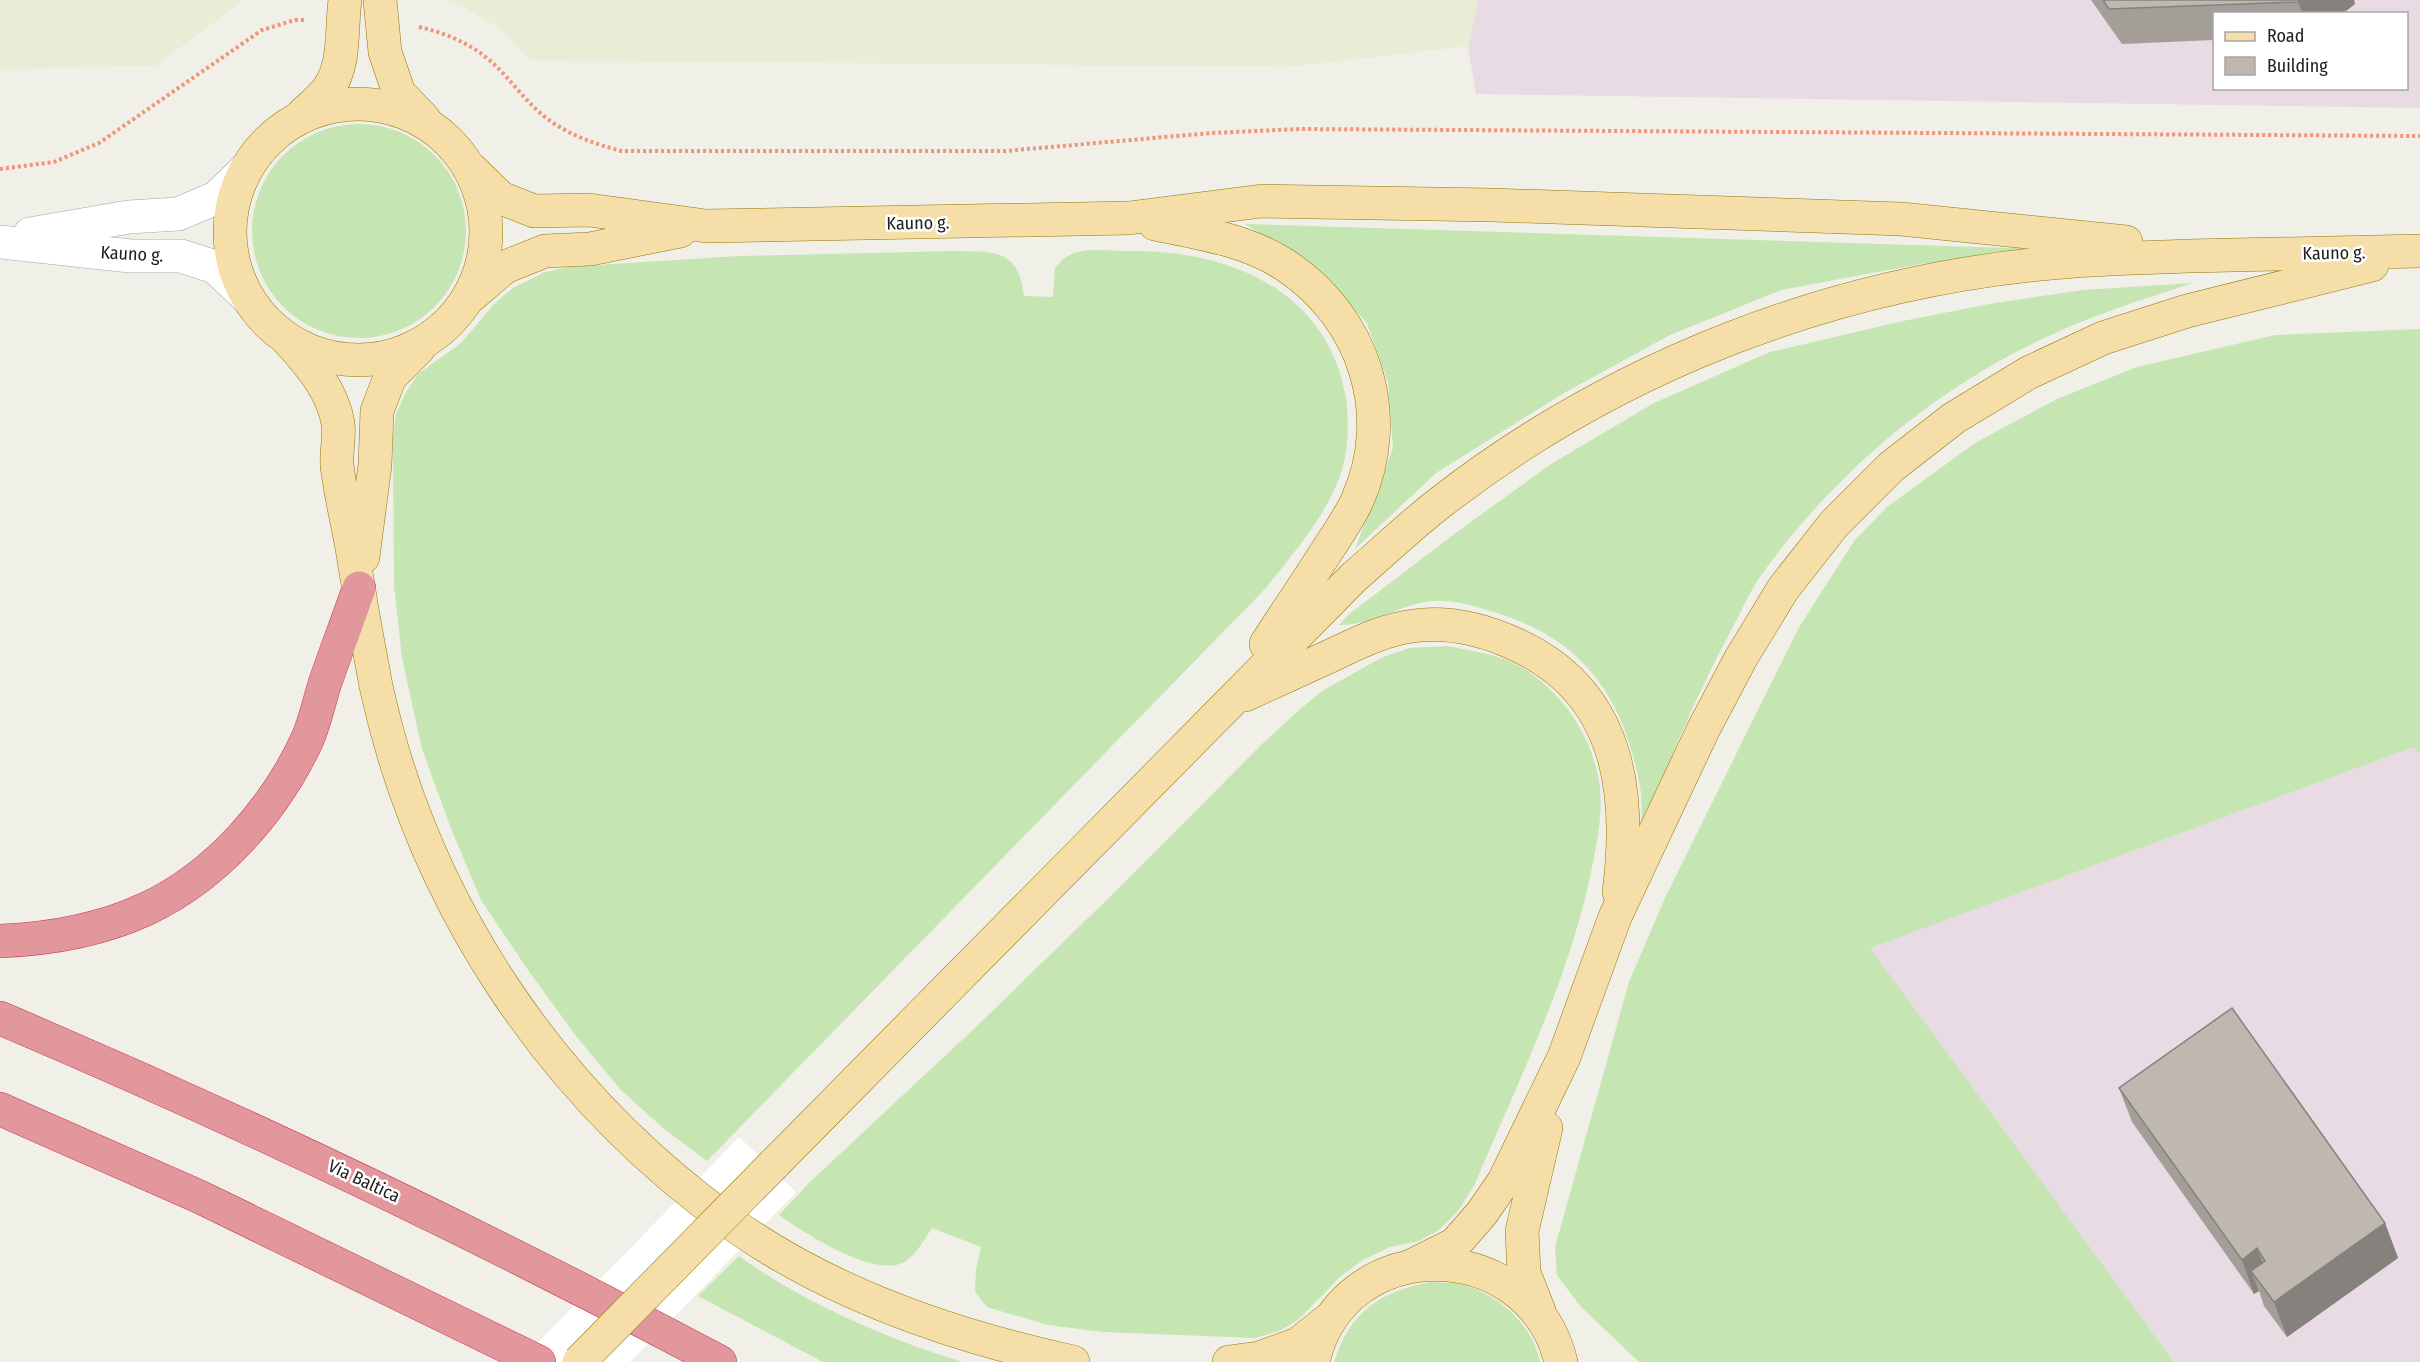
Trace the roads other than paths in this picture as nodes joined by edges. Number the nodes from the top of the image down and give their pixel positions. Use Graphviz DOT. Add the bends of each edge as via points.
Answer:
graph roads {
  1 [pos="344,11"];
  2 [pos="381,12"];
  3 [pos="300,117"];
  4 [pos="429,124"];
  5 [pos="246,169"];
  6 [pos="471,169"];
  7 [pos="1129,218"];
  8 [pos="706,226"];
  9 [pos="0,240"];
  10 [pos="2420,252"];
  11 [pos="2247,254"];
  12 [pos="469,297"];
  13 [pos="249,299"];
  14 [pos="288,340"];
  15 [pos="424,342"];
  16 [pos="358,588"];
  17 [pos="1227,703"];
  18 [pos="1615,917"];
  19 [pos="0,941"];
  20 [pos="0,1018"];
  21 [pos="1564,1057"];
  22 [pos="0,1109"];
  23 [pos="1412,1266"];
  24 [pos="1334,1315"];
  25 [pos="1541,1316"];
  26 [pos="539,1362"];
  27 [pos="579,1362"];
  28 [pos="720,1362"];
  29 [pos="1073,1362"];
  30 [pos="1230,1362"];
  31 [pos="1313,1362"];
  32 [pos="1561,1362"];
  1 -- 3 [label="main road" via="340,61 329,88"];
  2 -- 4 [label="main road" via="384,52 399,93"];
  3 -- 4 [label="main road" via="332,106 366,104 399,110"];
  3 -- 5 [label="main road" via="269,139"];
  4 -- 6 [label="main road" via="453,144"];
  5 -- 9 [label="street, Kauno g." via="216,198 178,214 129,217"];
  5 -- 13 [label="main road" via="233,201 230,234 235,268"];
  6 -- 8 [label="main road, Kauno g." via="501,198 534,211 590,210"];
  6 -- 12 [label="main road" via="485,211 485,255"];
  7 -- 8 [label="main road, Kauno g."];
  7 -- 11 [label="main road" via="1263,201 1492,205 1901,219"];
  7 -- 17 [label="main road" via="1251,247 1285,265 1318,290 1342,319 1362,355 1371,391 1373,430 1366,475 1356,502"];
  8 -- 12 [label="main road, Kauno g." via="590,249 545,251 505,267"];
  9 -- 13 [label="street, Kauno g." via="130,256 181,256 215,267"];
  10 -- 11 [label="main road, Kauno g."];
  10 -- 18 [label="main road" via="2187,311 2103,338 2009,384 1954,418 1891,467 1834,524 1783,589 1703,730"];
  11 -- 17 [label="main road" via="2051,262 1962,274 1866,294 1766,324 1677,361 1590,404 1513,451 1441,502 1354,577"];
  12 -- 15 [label="main road" via="449,323"];
  13 -- 14 [label="main road" via="266,322"];
  14 -- 15 [label="main road" via="320,355 356,360 392,356"];
  14 -- 16 [label="main road" via="321,379 338,423 337,464"];
  15 -- 16 [label="main road" via="390,377 377,411 375,465"];
  16 -- 19 [label="highway" via="308,738 280,791 242,838 196,879 147,909 90,928 33,940"];
  16 -- 29 [label="main road" via="376,686 395,760 445,888 521,1016 571,1078 648,1156 691,1192 733,1224 801,1265 925,1322 1006,1348"];
  17 -- 18 [label="main road" via="1377,634 1414,626 1456,626 1495,635 1528,650 1560,672 1588,703 1608,736 1619,773 1623,812 1623,856"];
  17 -- 27 [label="main road, bridge"];
  18 -- 21 [label="main road"];
  20 -- 28 [label="highway, Via Baltica" via="370,1183"];
  21 -- 23 [label="main road" via="1504,1181 1482,1213 1455,1244"];
  21 -- 25 [label="main road" via="1522,1231 1524,1273"];
  22 -- 26 [label="highway" via="200,1197"];
  23 -- 24 [label="main road" via="1382,1275 1356,1292"];
  23 -- 25 [label="main road" via="1448,1264 1484,1272 1515,1290"];
  24 -- 30 [label="main road" via="1298,1344 1259,1358"];
  24 -- 31 [label="main road" via="1316,1346"];
  25 -- 32 [label="main road"];
}
